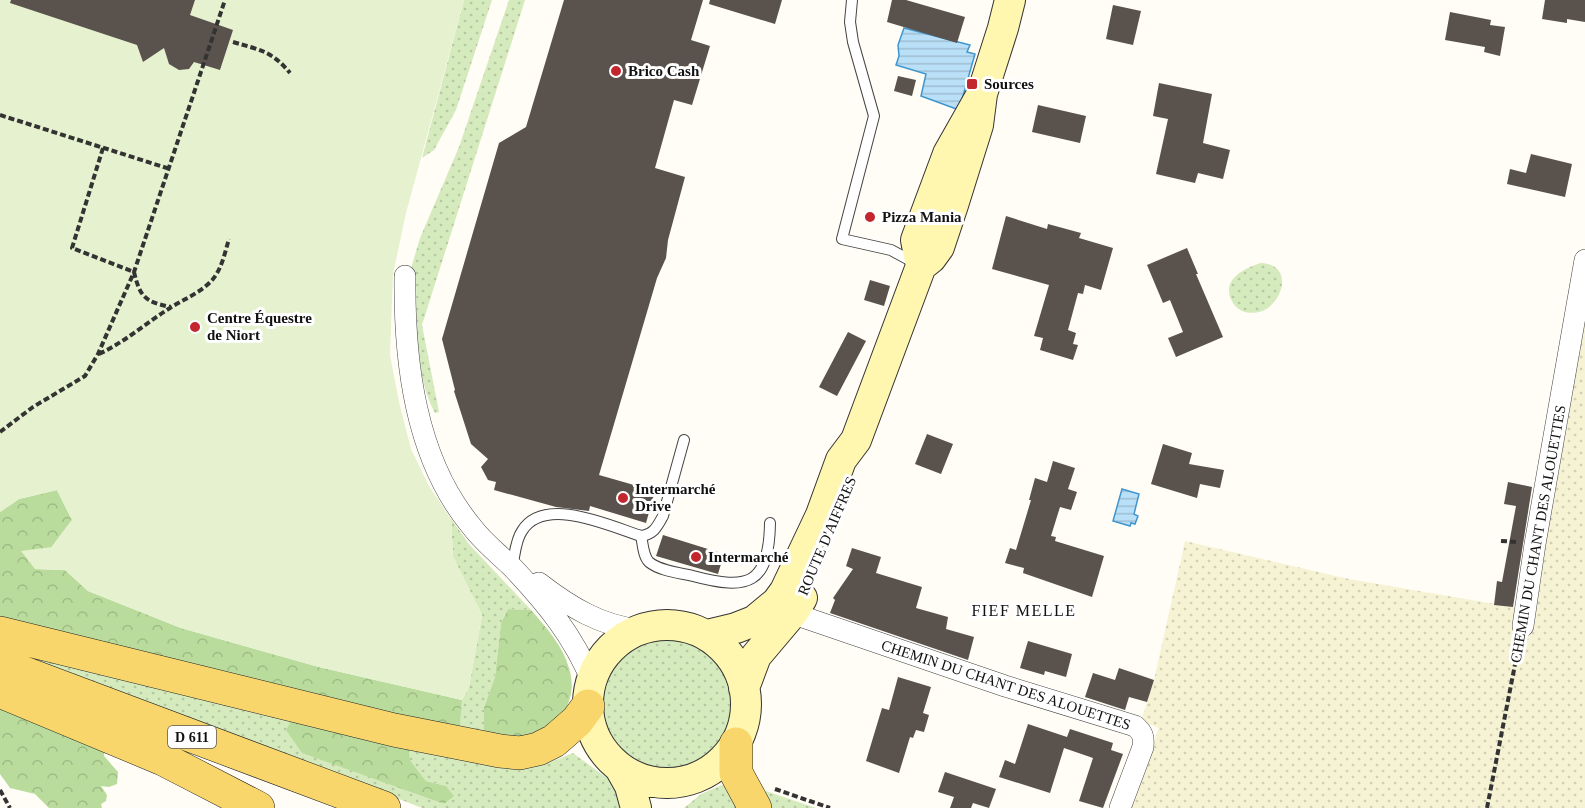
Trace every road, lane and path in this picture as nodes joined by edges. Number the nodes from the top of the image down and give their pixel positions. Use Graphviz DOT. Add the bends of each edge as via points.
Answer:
graph roads {
  1 [pos="225,0"];
  2 [pos="852,0"];
  3 [pos="1010,1"];
  4 [pos="233,42"];
  5 [pos="290,73"];
  6 [pos="0,115"];
  7 [pos="103,148"];
  8 [pos="170,169"];
  9 [pos="229,239"];
  10 [pos="1585,260"];
  11 [pos="921,266"];
  12 [pos="134,272"];
  13 [pos="405,276"];
  14 [pos="171,307"];
  15 [pos="98,354"];
  16 [pos="0,432"];
  17 [pos="684,440"];
  18 [pos="856,440"];
  19 [pos="770,523"];
  20 [pos="641,536"];
  21 [pos="512,567"];
  22 [pos="794,611"];
  23 [pos="1523,626"];
  24 [pos="640,630"];
  25 [pos="0,633"];
  26 [pos="707,635"];
  27 [pos="0,664"];
  28 [pos="0,678"];
  29 [pos="744,688"];
  30 [pos="0,691"];
  31 [pos="590,694"];
  32 [pos="736,744"];
  33 [pos="621,770"];
  34 [pos="693,779"];
  35 [pos="0,790"];
  36 [pos="760,797"];
  37 [pos="10,808"];
  38 [pos="258,808"];
  39 [pos="351,808"];
  40 [pos="384,808"];
  41 [pos="636,808"];
  42 [pos="667,808"];
  43 [pos="830,808"];
  44 [pos="1120,808"];
  45 [pos="1487,808"];
  1 -- 8 [label="path"];
  2 -- 11 [label="lane" via="850,22 874,116 842,239 891,250"];
  3 -- 11 [label="main road, ROUTE D'AIFFRES" via="982,94 948,154 916,240"];
  4 -- 5 [label="path" via="278,58"];
  6 -- 7 [label="path"];
  7 -- 8 [label="path"];
  7 -- 12 [label="path" via="72,248"];
  8 -- 12 [label="path"];
  9 -- 14 [label="path" via="224,260 213,279"];
  10 -- 23 [label="street, CHEMIN DU CHANT DES ALOUETTES"];
  11 -- 18 [label="main road, ROUTE D'AIFFRES"];
  12 -- 14 [label="path" via="145,298"];
  12 -- 15 [label="path"];
  13 -- 21 [label="street" via="408,366 431,455 470,525"];
  14 -- 15 [label="path"];
  15 -- 16 [label="path" via="85,376"];
  17 -- 20 [label="lane" via="663,516 655,531"];
  18 -- 22 [label="main road, ROUTE D'AIFFRES" via="851,486"];
  18 -- 26 [label="main road, ROUTE D'AIFFRES" via="841,460 821,515 777,602 754,621"];
  19 -- 20 [label="lane" via="763,568 755,576 735,583 717,583 652,564 645,556"];
  20 -- 21 [label="lane" via="579,516 550,514 523,528"];
  21 -- 24 [label="street" via="583,613 622,628"];
  21 -- 31 [label="street" via="577,648"];
  22 -- 29 [label="main road, ROUTE D'AIFFRES" via="756,656"];
  22 -- 44 [label="street, CHEMIN DU CHANT DES ALOUETTES" via="803,618 1135,726 1144,738 1143,747"];
  23 -- 45 [label="path, CHEMIN DU CHANT DES ALOUETTES"];
  24 -- 26 [label="main road" via="676,625"];
  24 -- 31 [label="main road" via="610,649 599,664"];
  25 -- 31 [label="main road" via="394,730 500,751 520,753 554,741 577,721"];
  26 -- 29 [label="main road" via="732,659"];
  27 -- 40 [label="main road, D 611"];
  28 -- 39 [label="main road, D 611"];
  29 -- 32 [label="main road" via="746,717"];
  30 -- 38 [label="main road" via="163,759"];
  31 -- 33 [label="main road" via="591,726 598,743"];
  32 -- 34 [label="main road" via="717,766"];
  32 -- 36 [label="main road" via="736,773"];
  33 -- 34 [label="main road" via="658,783"];
  33 -- 41 [label="main road"];
  34 -- 42 [label="main road"];
  35 -- 37 [label="path"];
  36 -- 43 [label="path"];
}
